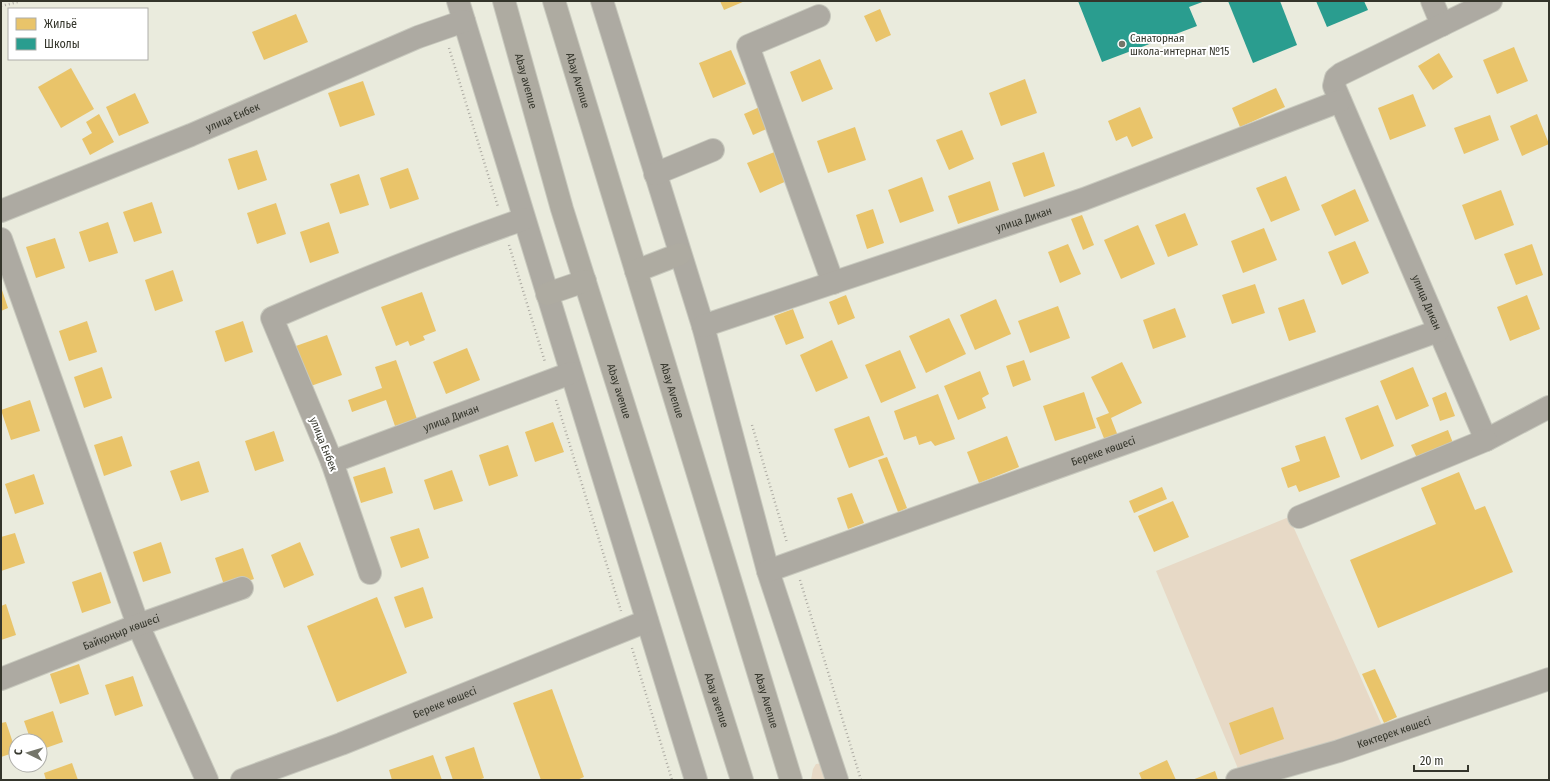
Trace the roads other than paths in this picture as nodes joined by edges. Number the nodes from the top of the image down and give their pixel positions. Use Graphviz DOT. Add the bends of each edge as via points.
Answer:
graph roads {
  1 [pos="504,1"];
  2 [pos="554,1"];
  3 [pos="602,1"];
  4 [pos="1432,1"];
  5 [pos="1491,1"];
  6 [pos="461,11"];
  7 [pos="819,16"];
  8 [pos="1442,25"];
  9 [pos="1340,101"];
  10 [pos="713,150"];
  11 [pos="655,174"];
  12 [pos="1,211"];
  13 [pos="524,219"];
  14 [pos="1,239"];
  15 [pos="680,254"];
  16 [pos="636,271"];
  17 [pos="584,281"];
  18 [pos="833,283"];
  19 [pos="547,294"];
  20 [pos="703,326"];
  21 [pos="1438,330"];
  22 [pos="571,373"];
  23 [pos="1549,407"];
  24 [pos="1486,440"];
  25 [pos="332,462"];
  26 [pos="1299,518"];
  27 [pos="768,571"];
  28 [pos="370,573"];
  29 [pos="242,588"];
  30 [pos="647,621"];
  31 [pos="138,625"];
  32 [pos="1,679"];
  33 [pos="1549,679"];
  34 [pos="207,780"];
  35 [pos="242,780"];
  36 [pos="696,780"];
  37 [pos="742,780"];
  38 [pos="790,780"];
  39 [pos="837,780"];
  40 [pos="1238,780"];
  1 -- 17 [label="main road, Abay avenue"];
  2 -- 16 [label="main road, Abay Avenue"];
  3 -- 11 [label="street"];
  4 -- 8 [label="street"];
  5 -- 8 [label="street, улица Дикан"];
  6 -- 12 [label="street, улица Енбек" via="418,37 191,135"];
  6 -- 13 [label="street"];
  7 -- 18 [label="street" via="748,46"];
  8 -- 9 [label="street, улица Дикан" via="1341,74 1336,78 1334,86"];
  9 -- 18 [label="street, улица Дикан" via="1084,199"];
  9 -- 21 [label="street, улица Дикан"];
  10 -- 11 [label="street"];
  11 -- 15 [label="street"];
  13 -- 19 [label="street"];
  13 -- 25 [label="street, улица Енбек" via="356,281 272,318"];
  14 -- 31 [label="street"];
  15 -- 16 [label="main road"];
  15 -- 20 [label="street"];
  16 -- 38 [label="main road, Abay Avenue"];
  17 -- 19 [label="main road"];
  17 -- 37 [label="main road, Abay avenue"];
  18 -- 20 [label="street, улица Дикан"];
  19 -- 22 [label="street"];
  20 -- 27 [label="street"];
  21 -- 24 [label="street, улица Дикан"];
  21 -- 27 [label="street, Береке көшесі"];
  22 -- 25 [label="street, улица Дикан"];
  22 -- 30 [label="street"];
  23 -- 24 [label="street"];
  24 -- 26 [label="street"];
  25 -- 28 [label="street, улица Енбек"];
  27 -- 39 [label="street"];
  29 -- 31 [label="street, Байқоңыр көшесі"];
  30 -- 35 [label="street, Береке көшесі" via="341,744"];
  30 -- 36 [label="street"];
  31 -- 32 [label="street, Байқоңыр көшесі"];
  31 -- 34 [label="street"];
  33 -- 40 [label="street, Көктерек көшесі" via="1339,751"];
}
